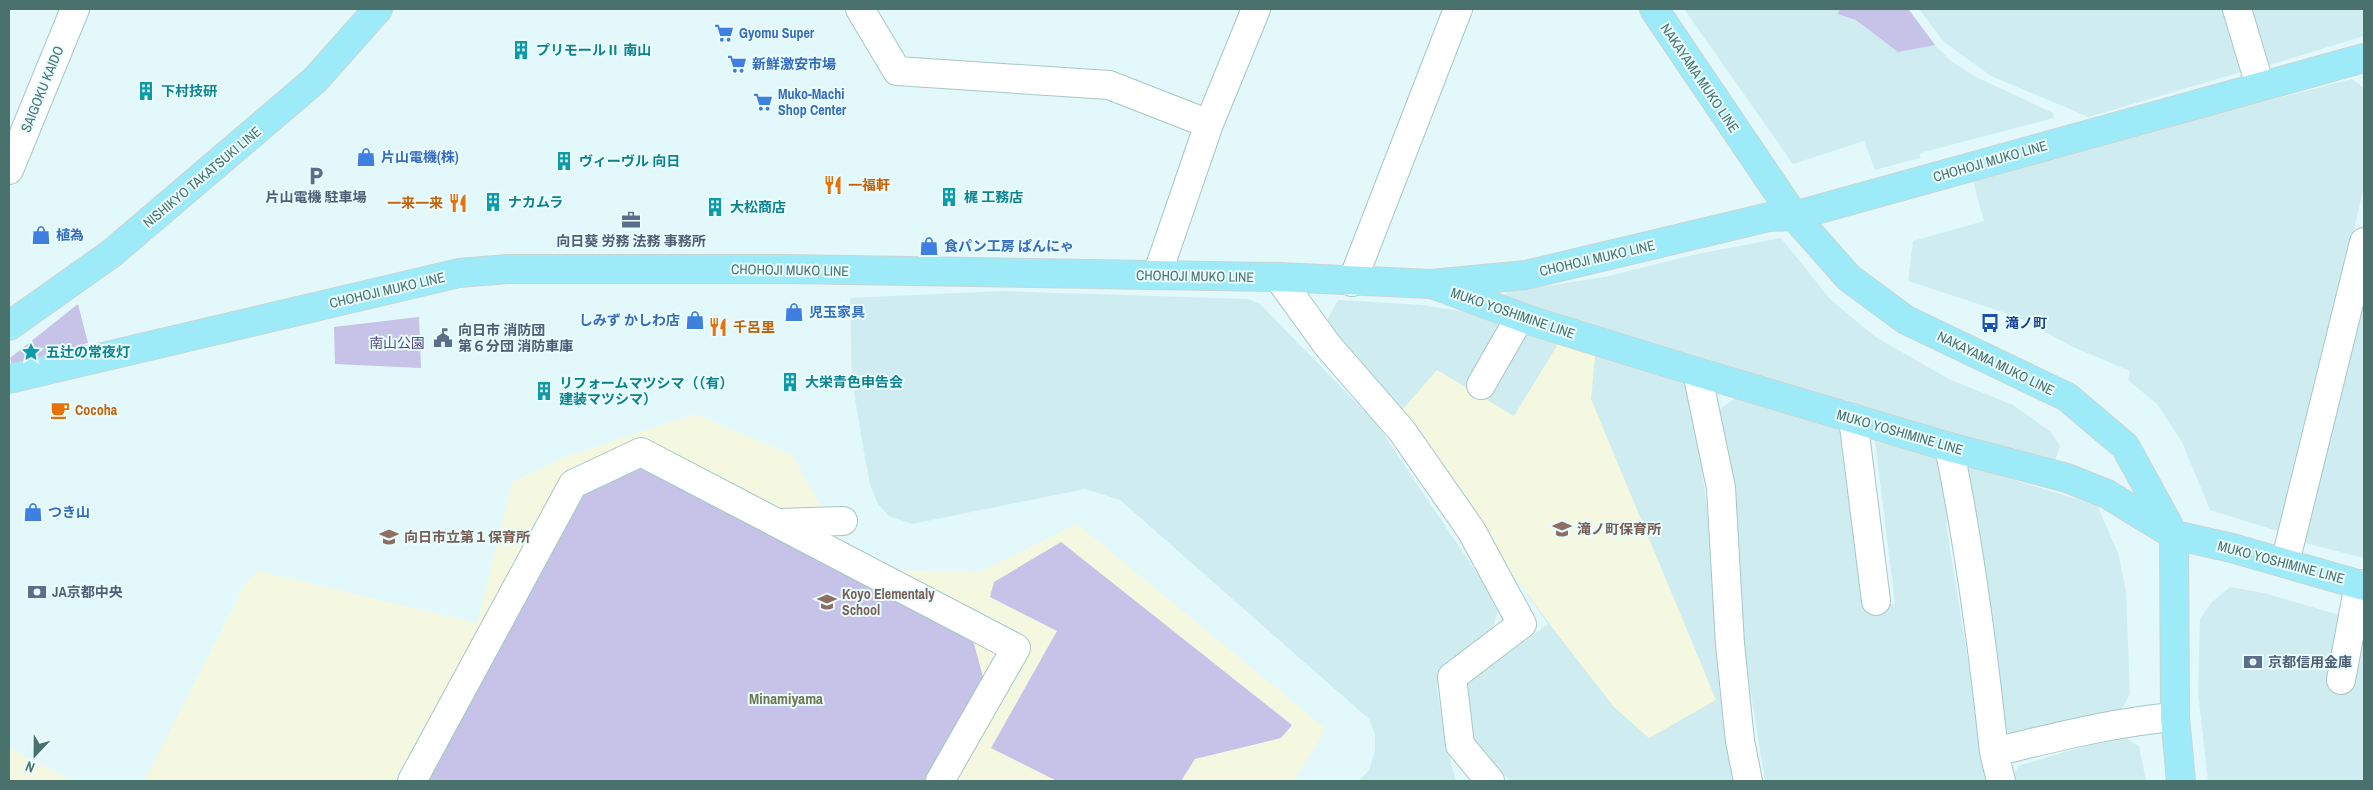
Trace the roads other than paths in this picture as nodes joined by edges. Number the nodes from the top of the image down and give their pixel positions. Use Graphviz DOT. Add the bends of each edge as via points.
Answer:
graph roads {
  1 [pos="75,9"];
  2 [pos="378,9"];
  3 [pos="860,9"];
  4 [pos="1256,9"];
  5 [pos="1458,9"];
  6 [pos="1654,9"];
  7 [pos="2237,9"];
  8 [pos="2364,58"];
  9 [pos="2260,86"];
  10 [pos="1209,124"];
  11 [pos="9,170"];
  12 [pos="1794,216"];
  13 [pos="2364,242"];
  14 [pos="1157,275"];
  15 [pos="1278,277"];
  16 [pos="1352,282"];
  17 [pos="1431,284"];
  18 [pos="1520,317"];
  19 [pos="9,326"];
  20 [pos="1697,372"];
  21 [pos="9,379"];
  22 [pos="1480,385"];
  23 [pos="1853,418"];
  24 [pos="1949,447"];
  25 [pos="844,521"];
  26 [pos="777,523"];
  27 [pos="2174,535"];
  28 [pos="2285,564"];
  29 [pos="2362,585"];
  30 [pos="1876,601"];
  31 [pos="2341,680"];
  32 [pos="2175,717"];
  33 [pos="1994,752"];
  34 [pos="412,781"];
  35 [pos="940,781"];
  36 [pos="1490,781"];
  37 [pos="1748,781"];
  38 [pos="2002,781"];
  39 [pos="2180,781"];
  1 -- 11 [label="street, SAIGOKU KAIDO"];
  2 -- 19 [label="main road, NISHIKYO TAKATSUKI LINE" via="315,80 112,253"];
  3 -- 10 [label="street" via="897,71 1109,85"];
  4 -- 10 [label="street"];
  5 -- 16 [label="street"];
  6 -- 12 [label="main road, NAKAYAMA MUKO LINE"];
  7 -- 9 [label="street"];
  8 -- 9 [label="main road, CHOHOJI MUKO LINE"];
  9 -- 12 [label="main road, CHOHOJI MUKO LINE"];
  10 -- 14 [label="street"];
  12 -- 17 [label="main road, CHOHOJI MUKO LINE" via="1769,217 1526,275"];
  12 -- 27 [label="main road, NAKAYAMA MUKO LINE" via="1849,278 1906,320 2067,397 2126,446"];
  13 -- 28 [label="street"];
  14 -- 15 [label="main road, CHOHOJI MUKO LINE"];
  14 -- 21 [label="main road, CHOHOJI MUKO LINE" via="776,269 508,269 459,273"];
  15 -- 16 [label="main road, CHOHOJI MUKO LINE"];
  15 -- 36 [label="street" via="1328,346 1402,431 1471,530 1522,624 1452,677 1460,745"];
  16 -- 17 [label="main road, CHOHOJI MUKO LINE"];
  17 -- 18 [label="main road, MUKO YOSHIMINE LINE"];
  18 -- 20 [label="main road, MUKO YOSHIMINE LINE"];
  18 -- 22 [label="street"];
  20 -- 23 [label="main road, MUKO YOSHIMINE LINE"];
  20 -- 37 [label="street" via="1721,488 1730,644 1740,741"];
  23 -- 24 [label="main road, MUKO YOSHIMINE LINE"];
  23 -- 30 [label="street"];
  24 -- 27 [label="main road, MUKO YOSHIMINE LINE" via="2067,478 2107,494"];
  24 -- 33 [label="street" via="1968,538"];
  25 -- 26 [label="street"];
  26 -- 34 [label="street" via="641,452 573,484"];
  26 -- 35 [label="street" via="1016,648"];
  27 -- 28 [label="main road, MUKO YOSHIMINE LINE"];
  27 -- 32 [label="main road, NAKAYAMA MUKO LINE"];
  28 -- 29 [label="main road, MUKO YOSHIMINE LINE"];
  29 -- 31 [label="street"];
  32 -- 33 [label="street" via="2063,736"];
  32 -- 39 [label="main road, NAKAYAMA MUKO LINE"];
  33 -- 38 [label="street"];
}
